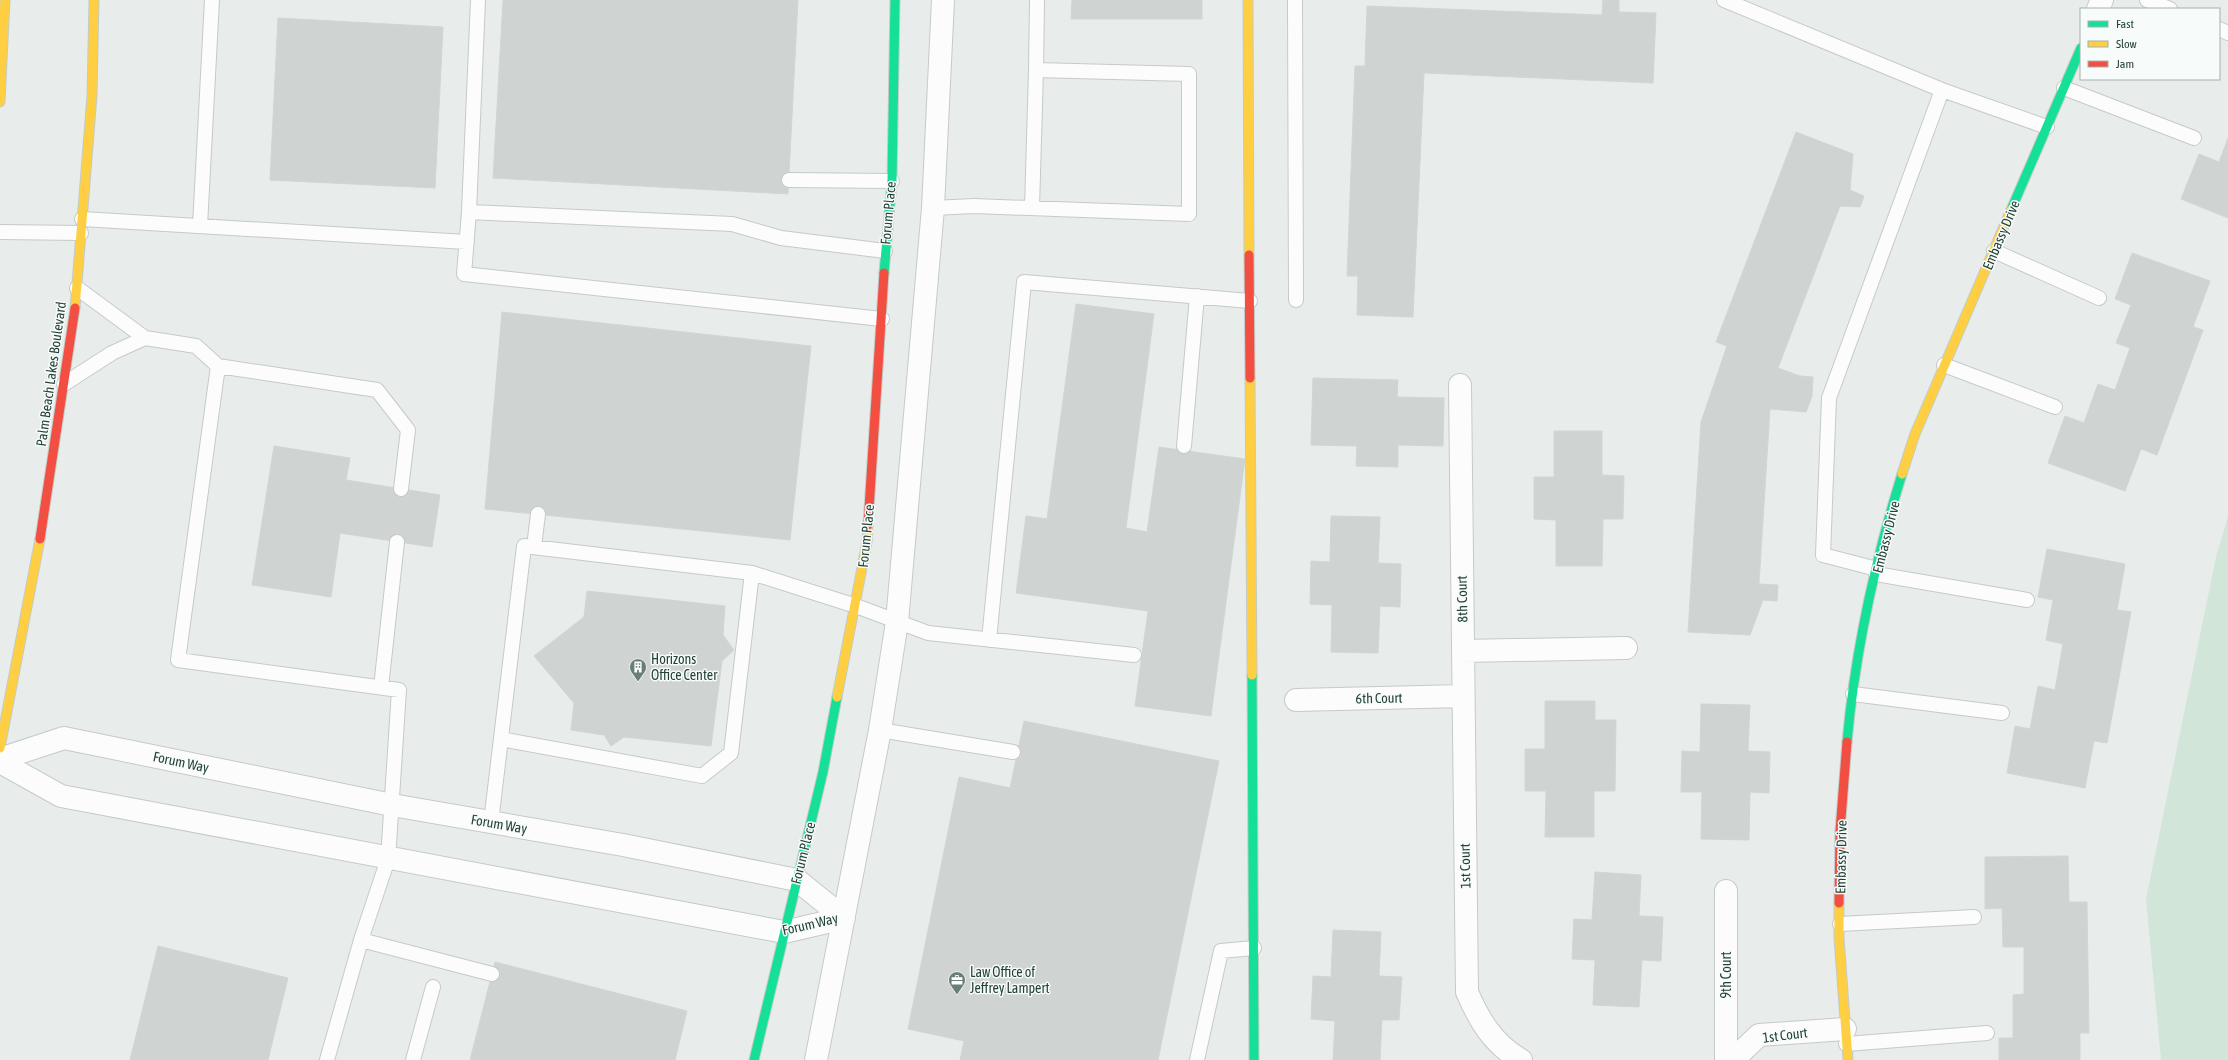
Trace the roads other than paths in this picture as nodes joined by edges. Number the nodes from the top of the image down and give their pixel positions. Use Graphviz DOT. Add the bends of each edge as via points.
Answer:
graph roads {
  1 [pos="5,0"];
  2 [pos="94,0"];
  3 [pos="212,0"];
  4 [pos="478,0"];
  5 [pos="894,0"];
  6 [pos="943,0"];
  7 [pos="1037,0"];
  8 [pos="1248,0"];
  9 [pos="1295,0"];
  10 [pos="1724,0"];
  11 [pos="2147,0"];
  12 [pos="2167,8"];
  13 [pos="2080,50"];
  14 [pos="1036,70"];
  15 [pos="2064,88"];
  16 [pos="1942,90"];
  17 [pos="0,102"];
  18 [pos="2047,127"];
  19 [pos="2194,138"];
  20 [pos="789,180"];
  21 [pos="892,181"];
  22 [pos="933,208"];
  23 [pos="1032,208"];
  24 [pos="469,212"];
  25 [pos="82,219"];
  26 [pos="200,226"];
  27 [pos="0,232"];
  28 [pos="81,233"];
  29 [pos="467,242"];
  30 [pos="885,250"];
  31 [pos="1994,251"];
  32 [pos="77,288"];
  33 [pos="1196,296"];
  34 [pos="2099,298"];
  35 [pos="1296,300"];
  36 [pos="1250,301"];
  37 [pos="882,319"];
  38 [pos="145,338"];
  39 [pos="1944,365"];
  40 [pos="218,366"];
  41 [pos="64,384"];
  42 [pos="1460,385"];
  43 [pos="2055,407"];
  44 [pos="1184,446"];
  45 [pos="402,489"];
  46 [pos="538,514"];
  47 [pos="397,542"];
  48 [pos="534,547"];
  49 [pos="1877,572"];
  50 [pos="752,573"];
  51 [pos="2027,600"];
  52 [pos="856,606"];
  53 [pos="897,622"];
  54 [pos="989,640"];
  55 [pos="1626,648"];
  56 [pos="1463,651"];
  57 [pos="1134,655"];
  58 [pos="380,687"];
  59 [pos="1853,694"];
  60 [pos="1463,696"];
  61 [pos="1296,700"];
  62 [pos="2002,713"];
  63 [pos="880,730"];
  64 [pos="501,739"];
  65 [pos="0,748"];
  66 [pos="1013,752"];
  67 [pos="0,760"];
  68 [pos="392,805"];
  69 [pos="491,822"];
  70 [pos="388,859"];
  71 [pos="796,880"];
  72 [pos="1726,891"];
  73 [pos="1974,917"];
  74 [pos="844,918"];
  75 [pos="1840,924"];
  76 [pos="784,932"];
  77 [pos="361,940"];
  78 [pos="1254,948"];
  79 [pos="492,974"];
  80 [pos="433,987"];
  81 [pos="1987,1033"];
  82 [pos="1846,1037"];
  83 [pos="1508,1057"];
  84 [pos="331,1058"];
  85 [pos="1202,1059"];
  86 [pos="413,1060"];
  87 [pos="754,1060"];
  88 [pos="816,1060"];
  89 [pos="1254,1060"];
  90 [pos="1726,1060"];
  91 [pos="1733,1060"];
  92 [pos="1848,1060"];
  1 -- 17 [label="street"];
  2 -- 25 [label="street, Palm Beach Lakes Boulevard" via="92,96"];
  3 -- 26 [label="lane"];
  4 -- 24 [label="lane"];
  5 -- 21 [label="street, Forum Place"];
  6 -- 22 [label="street"];
  7 -- 14 [label="lane"];
  8 -- 36 [label="street"];
  9 -- 35 [label="lane"];
  10 -- 16 [label="lane"];
  11 -- 12 [label="lane"];
  13 -- 15 [label="street, Embassy Drive"];
  14 -- 23 [label="lane"];
  14 -- 23 [label="lane" via="1189,74 1189,214"];
  15 -- 18 [label="street, Embassy Drive"];
  15 -- 19 [label="lane"];
  16 -- 18 [label="lane"];
  16 -- 49 [label="lane" via="1829,398 1823,555"];
  18 -- 31 [label="street, Embassy Drive"];
  20 -- 21 [label="lane"];
  21 -- 30 [label="street, Forum Place"];
  22 -- 23 [label="lane"];
  22 -- 53 [label="street"];
  24 -- 29 [label="lane"];
  24 -- 30 [label="lane" via="732,224 781,238"];
  25 -- 26 [label="lane"];
  25 -- 28 [label="street, Palm Beach Lakes Boulevard"];
  26 -- 29 [label="lane"];
  27 -- 28 [label="lane"];
  28 -- 32 [label="street, Palm Beach Lakes Boulevard"];
  29 -- 37 [label="lane" via="464,274"];
  30 -- 37 [label="street, Forum Place"];
  31 -- 34 [label="lane"];
  31 -- 39 [label="street, Embassy Drive"];
  32 -- 38 [label="lane"];
  32 -- 41 [label="street, Palm Beach Lakes Boulevard" via="74,327"];
  33 -- 36 [label="lane"];
  33 -- 44 [label="lane"];
  33 -- 54 [label="lane" via="1024,282"];
  36 -- 78 [label="street"];
  37 -- 52 [label="street, Forum Place" via="867,542"];
  38 -- 40 [label="lane" via="196,346"];
  38 -- 41 [label="lane" via="112,353"];
  39 -- 43 [label="lane"];
  39 -- 49 [label="street, Embassy Drive" via="1915,434 1890,514"];
  40 -- 45 [label="lane" via="377,390 408,430"];
  40 -- 58 [label="lane" via="178,660"];
  41 -- 65 [label="street, Palm Beach Lakes Boulevard" via="37,556"];
  42 -- 56 [label="street, 8th Court"];
  46 -- 48 [label="lane"];
  47 -- 58 [label="lane"];
  48 -- 50 [label="lane"];
  48 -- 64 [label="lane" via="524,546"];
  49 -- 51 [label="lane"];
  49 -- 59 [label="street, Embassy Drive" via="1865,618"];
  50 -- 52 [label="lane"];
  50 -- 64 [label="lane" via="731,753 702,776"];
  52 -- 53 [label="lane"];
  52 -- 71 [label="street, Forum Place" via="831,719 823,772"];
  53 -- 54 [label="lane" via="928,633"];
  53 -- 63 [label="street"];
  54 -- 57 [label="lane"];
  55 -- 56 [label="street"];
  56 -- 60 [label="street, 1st Court"];
  58 -- 68 [label="lane" via="399,690"];
  59 -- 62 [label="lane"];
  59 -- 75 [label="street, Embassy Drive" via="1840,831"];
  60 -- 61 [label="street, 6th Court"];
  60 -- 83 [label="street, 1st Court" via="1467,992 1476,1014"];
  63 -- 66 [label="lane"];
  63 -- 74 [label="street"];
  64 -- 69 [label="lane"];
  67 -- 68 [label="street, Forum Way" via="64,738"];
  67 -- 70 [label="street, Forum Way" via="61,796"];
  68 -- 69 [label="street, Forum Way"];
  68 -- 70 [label="lane"];
  69 -- 71 [label="street, Forum Way" via="623,845"];
  70 -- 76 [label="street, Forum Way"];
  70 -- 77 [label="lane"];
  71 -- 74 [label="street, Forum Way"];
  71 -- 76 [label="street, Forum Place"];
  72 -- 90 [label="street, 9th Court"];
  73 -- 75 [label="lane"];
  74 -- 76 [label="street, Forum Way"];
  74 -- 88 [label="street"];
  75 -- 82 [label="street, Embassy Drive"];
  76 -- 87 [label="street, Forum Place"];
  77 -- 79 [label="lane"];
  77 -- 84 [label="lane"];
  78 -- 85 [label="lane" via="1221,951"];
  78 -- 89 [label="street"];
  80 -- 86 [label="lane"];
  81 -- 82 [label="lane"];
  82 -- 91 [label="street, 1st Court" via="1760,1035"];
  82 -- 92 [label="street, Embassy Drive"];
}
